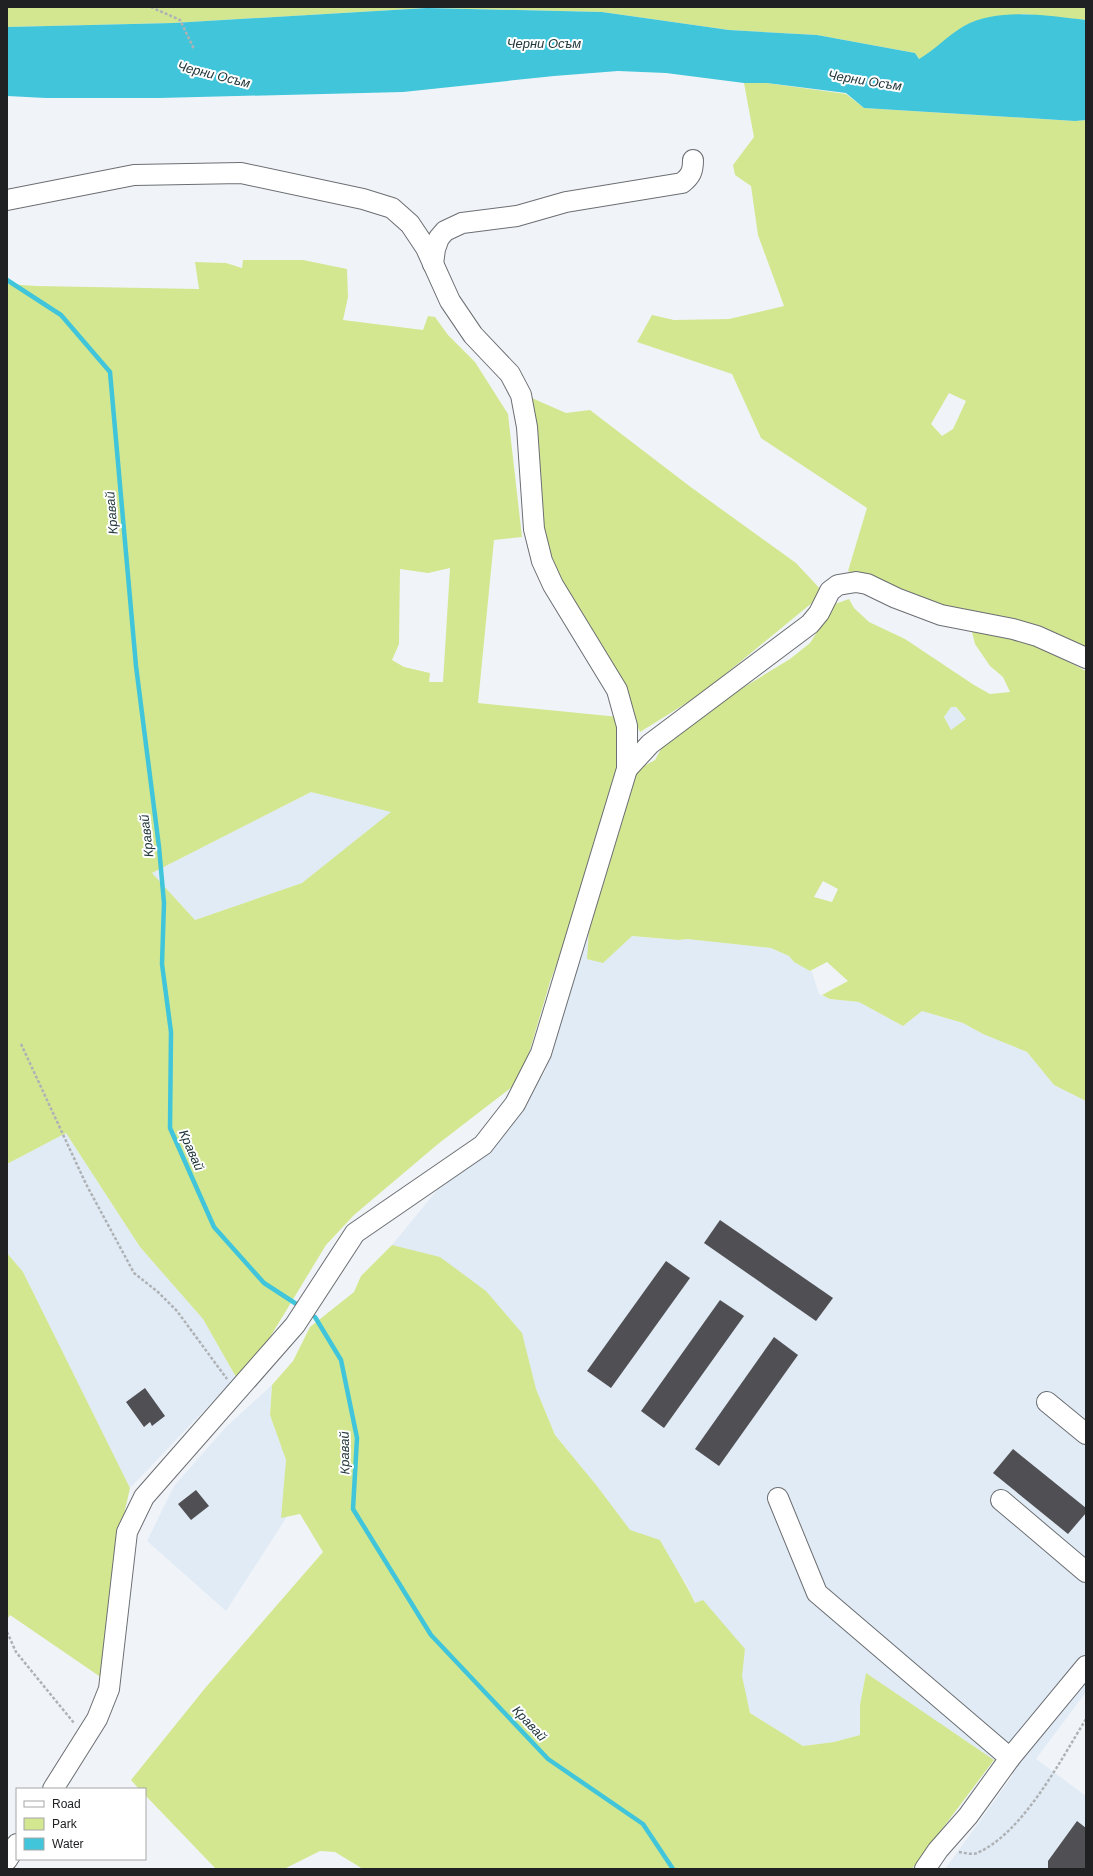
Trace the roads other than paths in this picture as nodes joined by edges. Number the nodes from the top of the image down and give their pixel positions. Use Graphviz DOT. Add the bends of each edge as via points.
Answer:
graph roads {
  1 [pos="693,160"];
  2 [pos="7,200"];
  3 [pos="433,264"];
  4 [pos="1086,658"];
  5 [pos="627,769"];
  6 [pos="1047,1402"];
  7 [pos="1086,1434"];
  8 [pos="778,1498"];
  9 [pos="1001,1500"];
  10 [pos="1086,1572"];
  11 [pos="1086,1666"];
  12 [pos="1010,1758"];
  13 [pos="53,1788"];
  14 [pos="16,1846"];
  15 [pos="7,1860"];
  16 [pos="925,1869"];
  1 -- 3 [label="street" via="690,177 682,183 566,202 517,216 462,223 445,231 439,238"];
  2 -- 3 [label="street" via="134,174 242,172 392,208 410,224"];
  3 -- 5 [label="street" via="450,301 473,335 510,374 521,395 527,427 534,529 542,561 553,585 617,690 627,726"];
  4 -- 5 [label="street" via="1037,636 941,615 867,584 848,582 830,591 810,624 650,744"];
  5 -- 13 [label="street" via="541,1053 515,1104 483,1145 355,1233 295,1325 144,1497 127,1532 109,1689 97,1719"];
  6 -- 7 [label="street"];
  8 -- 12 [label="street" via="817,1593"];
  9 -- 10 [label="street"];
  11 -- 12 [label="street"];
  12 -- 16 [label="street"];
  14 -- 15 [label="street"];
}
